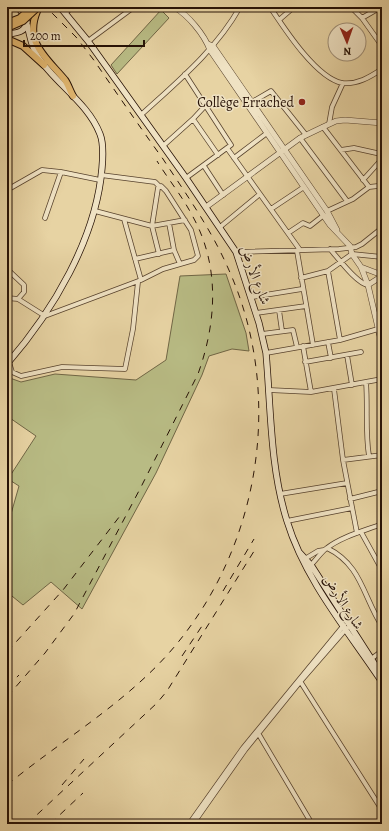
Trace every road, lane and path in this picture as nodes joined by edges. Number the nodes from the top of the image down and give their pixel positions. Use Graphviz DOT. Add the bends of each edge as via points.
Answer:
graph roads {
  1 [pos="18,7"];
  2 [pos="32,7"];
  3 [pos="38,7"];
  4 [pos="60,7"];
  5 [pos="73,7"];
  6 [pos="134,7"];
  7 [pos="174,7"];
  8 [pos="240,7"];
  9 [pos="270,7"];
  10 [pos="294,7"];
  11 [pos="351,7"];
  12 [pos="381,7"];
  13 [pos="65,13"];
  14 [pos="362,18"];
  15 [pos="279,20"];
  16 [pos="27,22"];
  17 [pos="7,23"];
  18 [pos="7,28"];
  19 [pos="7,34"];
  20 [pos="7,39"];
  21 [pos="88,41"];
  22 [pos="382,46"];
  23 [pos="210,47"];
  24 [pos="44,65"];
  25 [pos="382,69"];
  26 [pos="185,74"];
  27 [pos="343,83"];
  28 [pos="73,96"];
  29 [pos="252,102"];
  30 [pos="206,105"];
  31 [pos="141,116"];
  32 [pos="194,119"];
  33 [pos="382,123"];
  34 [pos="329,124"];
  35 [pos="323,127"];
  36 [pos="267,133"];
  37 [pos="382,133"];
  38 [pos="306,135"];
  39 [pos="300,138"];
  40 [pos="163,146"];
  41 [pos="227,148"];
  42 [pos="341,150"];
  43 [pos="283,151"];
  44 [pos="218,155"];
  45 [pos="382,156"];
  46 [pos="234,158"];
  47 [pos="204,166"];
  48 [pos="61,172"];
  49 [pos="247,177"];
  50 [pos="101,178"];
  51 [pos="186,178"];
  52 [pos="363,180"];
  53 [pos="160,186"];
  54 [pos="304,187"];
  55 [pos="369,187"];
  56 [pos="382,188"];
  57 [pos="7,190"];
  58 [pos="260,194"];
  59 [pos="223,195"];
  60 [pos="347,201"];
  61 [pos="206,207"];
  62 [pos="271,210"];
  63 [pos="95,211"];
  64 [pos="326,213"];
  65 [pos="45,218"];
  66 [pos="124,219"];
  67 [pos="185,220"];
  68 [pos="169,223"];
  69 [pos="152,226"];
  70 [pos="220,227"];
  71 [pos="381,229"];
  72 [pos="288,233"];
  73 [pos="350,246"];
  74 [pos="330,249"];
  75 [pos="174,250"];
  76 [pos="298,251"];
  77 [pos="236,252"];
  78 [pos="159,254"];
  79 [pos="352,254"];
  80 [pos="382,257"];
  81 [pos="135,259"];
  82 [pos="341,261"];
  83 [pos="180,264"];
  84 [pos="361,267"];
  85 [pos="7,269"];
  86 [pos="328,271"];
  87 [pos="382,275"];
  88 [pos="301,278"];
  89 [pos="139,281"];
  90 [pos="368,285"];
  91 [pos="302,289"];
  92 [pos="252,297"];
  93 [pos="7,298"];
  94 [pos="18,299"];
  95 [pos="306,306"];
  96 [pos="279,310"];
  97 [pos="256,313"];
  98 [pos="45,316"];
  99 [pos="378,329"];
  100 [pos="282,331"];
  101 [pos="262,334"];
  102 [pos="340,340"];
  103 [pos="328,342"];
  104 [pos="313,345"];
  105 [pos="382,345"];
  106 [pos="303,346"];
  107 [pos="297,347"];
  108 [pos="361,352"];
  109 [pos="266,353"];
  110 [pos="347,355"];
  111 [pos="331,358"];
  112 [pos="305,362"];
  113 [pos="8,363"];
  114 [pos="382,379"];
  115 [pos="366,382"];
  116 [pos="352,385"];
  117 [pos="334,389"];
  118 [pos="269,390"];
  119 [pos="311,392"];
  120 [pos="382,455"];
  121 [pos="369,456"];
  122 [pos="342,460"];
  123 [pos="347,483"];
  124 [pos="382,491"];
  125 [pos="280,494"];
  126 [pos="350,498"];
  127 [pos="352,508"];
  128 [pos="287,521"];
  129 [pos="382,524"];
  130 [pos="359,533"];
  131 [pos="326,549"];
  132 [pos="305,560"];
  133 [pos="309,567"];
  134 [pos="382,570"];
  135 [pos="346,626"];
  136 [pos="382,626"];
  137 [pos="382,650"];
  138 [pos="371,659"];
  139 [pos="382,676"];
  140 [pos="300,681"];
  141 [pos="382,682"];
  142 [pos="257,733"];
  143 [pos="382,810"];
  144 [pos="189,824"];
  145 [pos="193,824"];
  146 [pos="312,824"];
  1 -- 16 [label="main road"];
  2 -- 17 [label="main road, bridge" via="20,18"];
  3 -- 18 [label="main road, bridge" via="23,21"];
  3 -- 28 [label="main road" via="33,25 34,37 41,54 66,81"];
  4 -- 13 [label="main road, شارع الأرض"];
  5 -- 13 [label="street"];
  6 -- 21 [label="street"];
  7 -- 23 [label="street" via="188,18"];
  8 -- 23 [label="street" via="229,26"];
  9 -- 15 [label="street"];
  10 -- 15 [label="street"];
  11 -- 14 [label="street"];
  12 -- 14 [label="street"];
  13 -- 21 [label="main road, شارع الأرض"];
  14 -- 22 [label="street"];
  15 -- 27 [label="street" via="328,78"];
  16 -- 19 [label="main road" via="26,28 22,31"];
  16 -- 24 [label="main road" via="34,50"];
  20 -- 24 [label="main road" via="23,46"];
  21 -- 31 [label="main road, شارع الأرض"];
  23 -- 26 [label="street"];
  23 -- 29 [label="street"];
  23 -- 36 [label="street"];
  24 -- 28 [label="main road"];
  25 -- 27 [label="street" via="364,80"];
  26 -- 30 [label="street"];
  26 -- 31 [label="street"];
  27 -- 34 [label="street" via="332,107"];
  28 -- 50 [label="main road" via="94,121 101,137"];
  29 -- 38 [label="street" via="271,91"];
  29 -- 43 [label="street"];
  30 -- 32 [label="street"];
  30 -- 41 [label="street" via="231,143"];
  31 -- 40 [label="main road, شارع الأرض"];
  32 -- 40 [label="street"];
  32 -- 44 [label="street"];
  33 -- 34 [label="street" via="345,120"];
  34 -- 35 [label="street"];
  35 -- 38 [label="street"];
  35 -- 42 [label="street"];
  36 -- 43 [label="street"];
  36 -- 46 [label="street"];
  37 -- 45 [label="street"];
  38 -- 39 [label="street"];
  39 -- 43 [label="street"];
  39 -- 60 [label="street"];
  40 -- 51 [label="main road, شارع الأرض"];
  41 -- 44 [label="street"];
  41 -- 46 [label="street"];
  42 -- 45 [label="street" via="354,148"];
  42 -- 52 [label="street"];
  43 -- 49 [label="street"];
  43 -- 54 [label="street"];
  43 -- 64 [label="street"];
  44 -- 47 [label="street"];
  45 -- 52 [label="street"];
  46 -- 49 [label="street"];
  47 -- 51 [label="street"];
  47 -- 59 [label="street"];
  48 -- 50 [label="street"];
  48 -- 57 [label="street" via="40,171"];
  48 -- 65 [label="street"];
  49 -- 58 [label="street"];
  49 -- 59 [label="street"];
  50 -- 53 [label="street" via="155,182"];
  50 -- 63 [label="main road"];
  51 -- 61 [label="main road, شارع الأرض"];
  52 -- 55 [label="street"];
  53 -- 67 [label="street"];
  53 -- 69 [label="street" via="156,195"];
  54 -- 62 [label="street"];
  54 -- 64 [label="street"];
  55 -- 56 [label="street"];
  55 -- 60 [label="street"];
  58 -- 62 [label="street"];
  58 -- 70 [label="street"];
  59 -- 61 [label="street"];
  60 -- 64 [label="street"];
  61 -- 70 [label="main road, شارع الأرض"];
  62 -- 72 [label="street"];
  63 -- 66 [label="street"];
  63 -- 98 [label="main road" via="82,246"];
  64 -- 72 [label="street" via="310,226 303,223"];
  64 -- 73 [label="street" via="334,230"];
  66 -- 69 [label="street"];
  66 -- 81 [label="street"];
  67 -- 68 [label="street"];
  67 -- 83 [label="street" via="196,242 198,256 194,260"];
  68 -- 69 [label="street"];
  68 -- 75 [label="street"];
  69 -- 78 [label="street"];
  70 -- 77 [label="main road, شارع الأرض"];
  71 -- 73 [label="street" via="362,244"];
  72 -- 76 [label="street"];
  73 -- 74 [label="street"];
  73 -- 79 [label="street"];
  74 -- 76 [label="street"];
  74 -- 82 [label="street"];
  75 -- 78 [label="street"];
  75 -- 83 [label="street"];
  76 -- 77 [label="street"];
  76 -- 88 [label="street"];
  77 -- 92 [label="main road, شارع الأرض"];
  78 -- 81 [label="street"];
  79 -- 80 [label="street"];
  79 -- 82 [label="street"];
  79 -- 84 [label="street"];
  81 -- 89 [label="street"];
  82 -- 86 [label="street"];
  82 -- 90 [label="street" via="360,282"];
  83 -- 89 [label="street"];
  84 -- 87 [label="street"];
  84 -- 90 [label="street"];
  85 -- 94 [label="street" via="24,285 24,292"];
  86 -- 88 [label="street"];
  86 -- 102 [label="street"];
  87 -- 90 [label="street"];
  88 -- 91 [label="street"];
  89 -- 98 [label="street"];
  89 -- 113 [label="street" via="125,369 62,367 21,376 12,372"];
  90 -- 99 [label="street"];
  91 -- 92 [label="street"];
  91 -- 95 [label="street"];
  92 -- 97 [label="main road, شارع الأرض"];
  93 -- 94 [label="street"];
  94 -- 98 [label="street"];
  95 -- 96 [label="street"];
  95 -- 104 [label="street"];
  96 -- 97 [label="street"];
  96 -- 100 [label="street"];
  97 -- 101 [label="main road, شارع الأرض"];
  98 -- 113 [label="main road"];
  99 -- 102 [label="street"];
  99 -- 105 [label="street"];
  100 -- 101 [label="street"];
  100 -- 107 [label="street" via="293,330"];
  101 -- 109 [label="main road, شارع الأرض"];
  102 -- 103 [label="street"];
  103 -- 104 [label="street"];
  103 -- 111 [label="street"];
  104 -- 106 [label="street"];
  106 -- 107 [label="street"];
  106 -- 112 [label="street"];
  107 -- 109 [label="street"];
  108 -- 110 [label="street"];
  109 -- 118 [label="main road, شارع الأرض"];
  110 -- 111 [label="street"];
  110 -- 116 [label="street"];
  111 -- 112 [label="street"];
  112 -- 119 [label="street"];
  114 -- 115 [label="street"];
  115 -- 116 [label="street"];
  115 -- 121 [label="street" via="366,434"];
  116 -- 117 [label="street"];
  117 -- 119 [label="street"];
  117 -- 122 [label="street"];
  118 -- 119 [label="street"];
  118 -- 125 [label="main road, شارع الأرض"];
  120 -- 121 [label="street"];
  121 -- 122 [label="street"];
  122 -- 123 [label="street"];
  123 -- 125 [label="street"];
  123 -- 126 [label="street"];
  124 -- 126 [label="street"];
  125 -- 128 [label="main road, شارع الأرض"];
  126 -- 127 [label="street"];
  127 -- 128 [label="street"];
  127 -- 130 [label="street"];
  128 -- 132 [label="main road, شارع الأرض"];
  129 -- 130 [label="street"];
  130 -- 131 [label="street"];
  130 -- 134 [label="street"];
  131 -- 132 [label="street"];
  131 -- 133 [label="street"];
  131 -- 136 [label="street" via="341,556 354,570"];
  132 -- 133 [label="main road, شارع الأرض"];
  133 -- 135 [label="main road, شارع الأرض"];
  135 -- 138 [label="main road, شارع الأرض"];
  135 -- 140 [label="street"];
  135 -- 141 [label="main road, شارع الأرض"];
  137 -- 138 [label="street"];
  138 -- 139 [label="main road, شارع الأرض"];
  140 -- 142 [label="street"];
  140 -- 143 [label="street"];
  142 -- 144 [label="street"];
  142 -- 145 [label="street"];
  142 -- 146 [label="street"];
}
